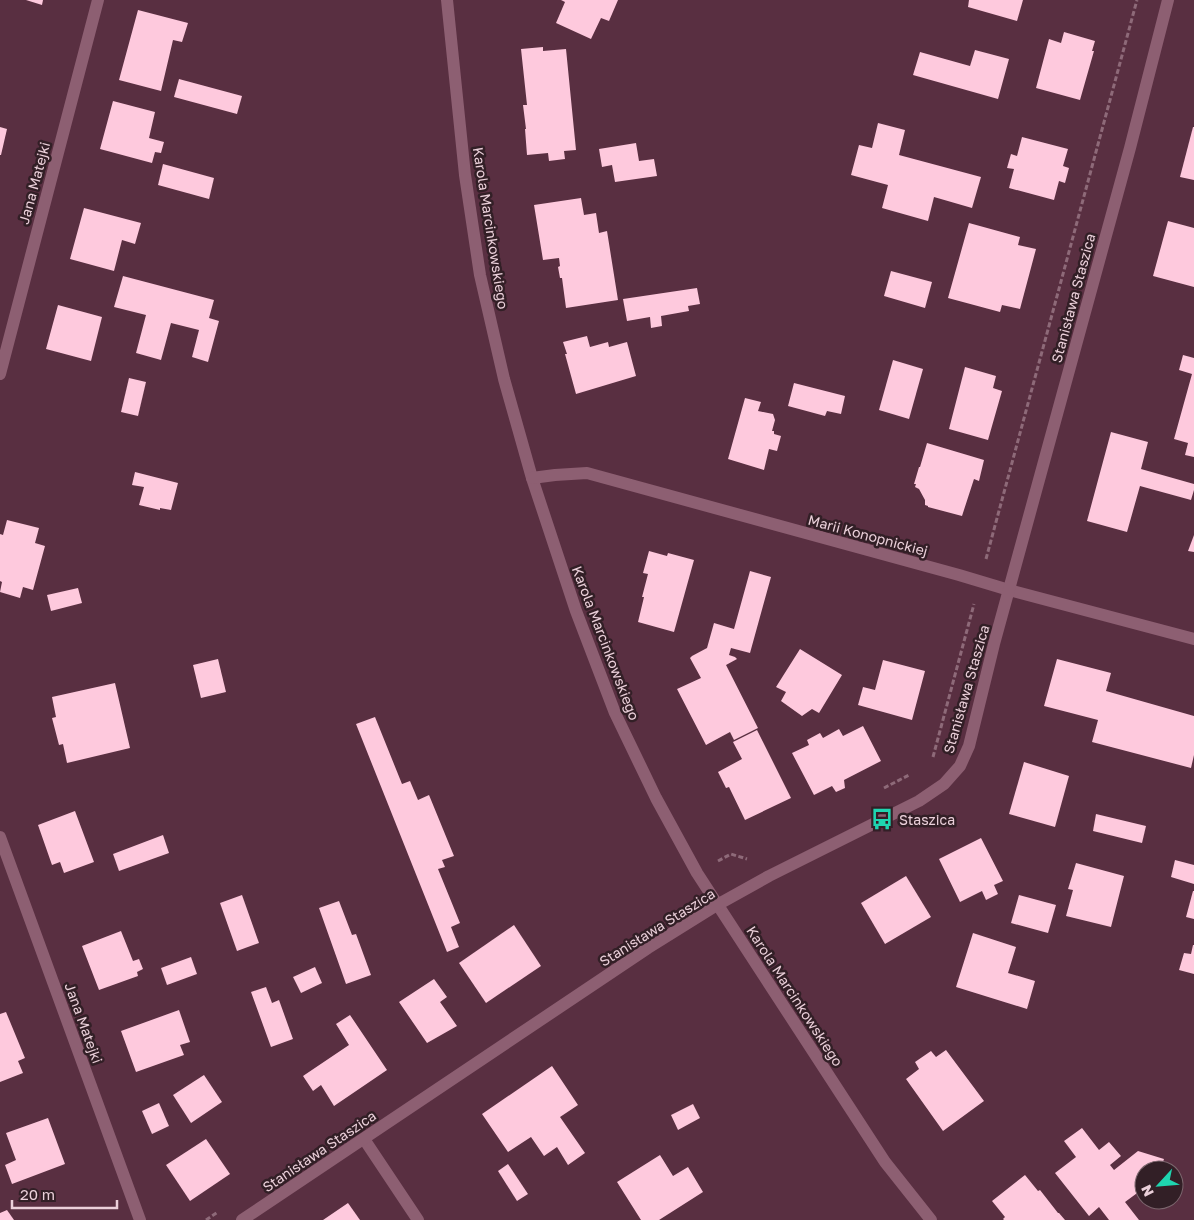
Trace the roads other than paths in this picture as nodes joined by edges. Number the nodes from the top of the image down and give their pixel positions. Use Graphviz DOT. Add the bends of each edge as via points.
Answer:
graph roads {
  1 [pos="98,0"];
  2 [pos="447,0"];
  3 [pos="1168,0"];
  4 [pos="0,374"];
  5 [pos="532,478"];
  6 [pos="1009,590"];
  7 [pos="1194,639"];
  8 [pos="0,837"];
  9 [pos="717,905"];
  10 [pos="364,1139"];
  11 [pos="140,1220"];
  12 [pos="242,1220"];
  13 [pos="418,1220"];
  14 [pos="930,1220"];
  1 -- 4 [label="street, Jana Matejki"];
  2 -- 5 [label="street, Karola Marcinkowskiego" via="465,175 480,275 504,379"];
  3 -- 6 [label="street, Stanisława Staszica"];
  5 -- 6 [label="street, Marii Konopnickiej" via="587,473"];
  5 -- 9 [label="street, Karola Marcinkowskiego" via="576,611 615,712 656,798"];
  6 -- 7 [label="street, Marii Konopnickiej"];
  6 -- 9 [label="street, Stanisława Staszica" via="969,746 960,766 944,784 919,801"];
  8 -- 11 [label="street, Jana Matejki"];
  9 -- 10 [label="street, Stanisława Staszica"];
  9 -- 14 [label="street, Karola Marcinkowskiego" via="886,1162"];
  10 -- 12 [label="street, Stanisława Staszica"];
  10 -- 13 [label="street"];
}
